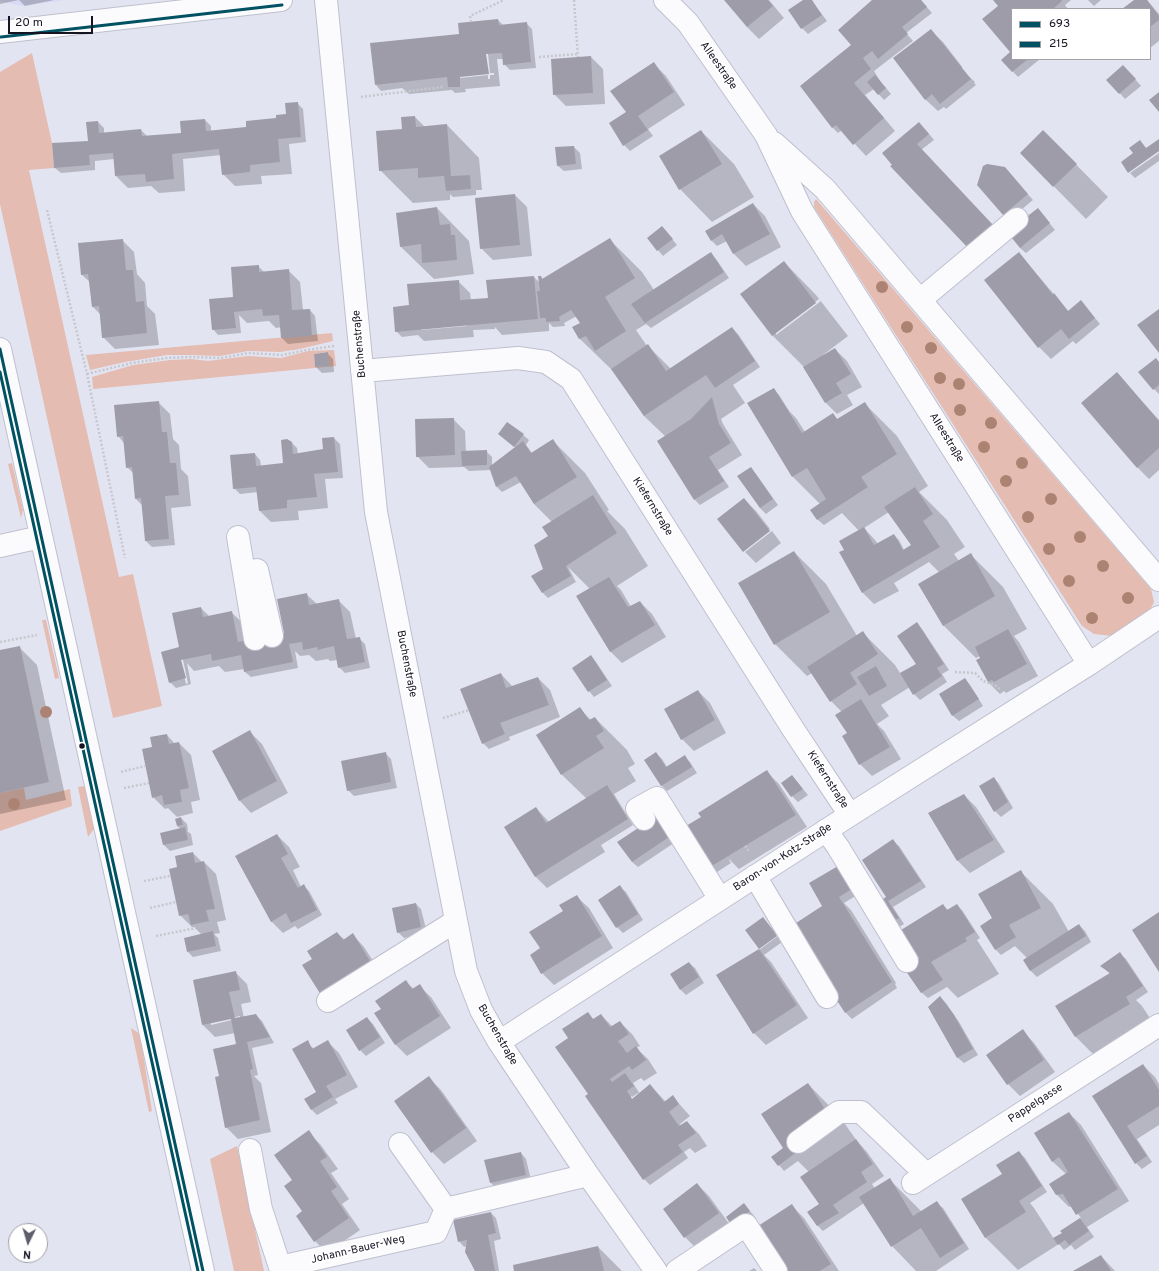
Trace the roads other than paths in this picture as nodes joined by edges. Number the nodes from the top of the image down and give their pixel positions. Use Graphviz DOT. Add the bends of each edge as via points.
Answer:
graph roads {
  1 [pos="280,0"];
  2 [pos="326,0"];
  3 [pos="665,0"];
  4 [pos="230,3"];
  5 [pos="0,32"];
  6 [pos="766,135"];
  7 [pos="1017,219"];
  8 [pos="920,300"];
  9 [pos="0,349"];
  10 [pos="362,371"];
  11 [pos="244,536"];
  12 [pos="41,538"];
  13 [pos="0,546"];
  14 [pos="1159,580"];
  15 [pos="1159,617"];
  16 [pos="263,638"];
  17 [pos="1089,664"];
  18 [pos="850,815"];
  19 [pos="644,819"];
  20 [pos="826,830"];
  21 [pos="756,876"];
  22 [pos="720,899"];
  23 [pos="456,921"];
  24 [pos="907,961"];
  25 [pos="827,997"];
  26 [pos="328,1001"];
  27 [pos="1159,1025"];
  28 [pos="499,1042"];
  29 [pos="798,1142"];
  30 [pos="400,1144"];
  31 [pos="250,1150"];
  32 [pos="588,1175"];
  33 [pos="446,1209"];
  34 [pos="203,1271"];
  35 [pos="656,1271"];
  36 [pos="677,1271"];
  37 [pos="776,1271"];
  1 -- 4 [label="street"];
  2 -- 10 [label="street, Buchenstraße"];
  3 -- 6 [label="street, Alleestraße" via="688,23"];
  4 -- 5 [label="street"];
  6 -- 8 [label="street, Alleestraße" via="823,186"];
  6 -- 17 [label="street, Alleestraße" via="802,211"];
  7 -- 8 [label="street"];
  8 -- 14 [label="street, Alleestraße"];
  9 -- 12 [label="street"];
  10 -- 18 [label="street, Kiefernstraße" via="518,358 546,362 571,379"];
  10 -- 23 [label="street, Buchenstraße" via="376,512"];
  11 -- 16 [label="street"];
  12 -- 13 [label="street"];
  12 -- 34 [label="street"];
  15 -- 17 [label="street"];
  17 -- 18 [label="street, Baron-von-Kotz-Straße"];
  18 -- 20 [label="street, Baron-von-Kotz-Straße"];
  19 -- 22 [label="street" via="637,809 657,798"];
  20 -- 21 [label="street, Baron-von-Kotz-Straße"];
  20 -- 24 [label="street"];
  21 -- 22 [label="street, Baron-von-Kotz-Straße"];
  21 -- 25 [label="street"];
  22 -- 28 [label="street, Baron-von-Kotz-Straße"];
  23 -- 26 [label="street"];
  23 -- 28 [label="street, Buchenstraße" via="466,971 481,1010"];
  27 -- 29 [label="street, Pappelgasse" via="919,1179 861,1112 839,1112"];
  28 -- 32 [label="street, Buchenstraße"];
  30 -- 33 [label="street"];
  31 -- 33 [label="street, Johann-Bauer-Weg" via="261,1208 280,1267 436,1232"];
  32 -- 33 [label="street"];
  32 -- 35 [label="street, Buchenstraße"];
  36 -- 37 [label="street" via="746,1225"];
}
